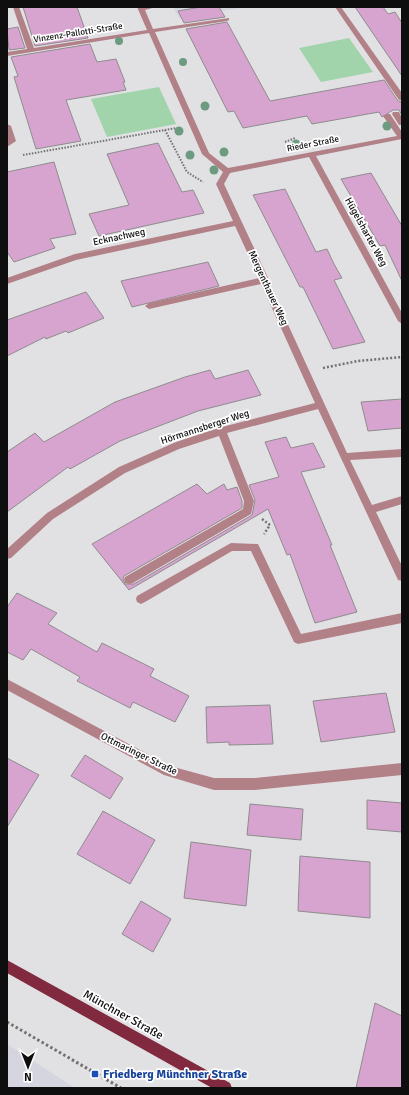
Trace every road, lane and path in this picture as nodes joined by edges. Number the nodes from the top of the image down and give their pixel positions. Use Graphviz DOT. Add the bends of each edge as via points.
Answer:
graph roads {
  1 [pos="16,7"];
  2 [pos="153,7"];
  3 [pos="338,7"];
  4 [pos="141,8"];
  5 [pos="227,19"];
  6 [pos="151,31"];
  7 [pos="31,50"];
  8 [pos="7,54"];
  9 [pos="402,98"];
  10 [pos="396,114"];
  11 [pos="388,116"];
  12 [pos="402,123"];
  13 [pos="192,125"];
  14 [pos="7,126"];
  15 [pos="166,130"];
  16 [pos="401,138"];
  17 [pos="9,143"];
  18 [pos="312,154"];
  19 [pos="227,171"];
  20 [pos="225,194"];
  21 [pos="238,223"];
  22 [pos="265,280"];
  23 [pos="7,281"];
  24 [pos="148,306"];
  25 [pos="402,321"];
  26 [pos="402,357"];
  27 [pos="305,371"];
  28 [pos="321,405"];
  29 [pos="222,431"];
  30 [pos="402,453"];
  31 [pos="344,457"];
  32 [pos="402,500"];
  33 [pos="369,510"];
  34 [pos="260,518"];
  35 [pos="262,536"];
  36 [pos="7,555"];
  37 [pos="402,577"];
  38 [pos="129,580"];
  39 [pos="141,600"];
  40 [pos="402,618"];
  41 [pos="7,684"];
  42 [pos="402,769"];
  43 [pos="7,966"];
  44 [pos="7,1022"];
  45 [pos="121,1088"];
  46 [pos="225,1088"];
  1 -- 7 [label="street"];
  2 -- 4 [label="street"];
  3 -- 9 [label="street"];
  4 -- 6 [label="street"];
  5 -- 6 [label="street, Vinzenz-Pallotti-Straße"];
  6 -- 7 [label="street, Vinzenz-Pallotti-Straße"];
  6 -- 13 [label="street"];
  7 -- 8 [label="street, Vinzenz-Pallotti-Straße"];
  10 -- 12 [label="street"];
  11 -- 16 [label="street"];
  13 -- 15 [label="path"];
  13 -- 19 [label="street" via="206,154"];
  14 -- 17 [label="street"];
  15 -- 17 [label="path" via="22,155"];
  15 -- 20 [label="path" via="187,172 208,185 214,196"];
  16 -- 18 [label="street, Rieder Straße"];
  18 -- 19 [label="street, Rieder Straße"];
  18 -- 25 [label="street, Hügelsharter Weg"];
  19 -- 20 [label="street, Mergenthauer Weg" via="220,184"];
  20 -- 21 [label="street, Mergenthauer Weg"];
  21 -- 22 [label="street, Mergenthauer Weg"];
  21 -- 23 [label="street, Ecknachweg" via="75,257"];
  22 -- 24 [label="street"];
  22 -- 27 [label="street, Mergenthauer Weg"];
  26 -- 27 [label="path" via="358,361"];
  27 -- 28 [label="street, Mergenthauer Weg"];
  28 -- 29 [label="street, Hörmannsberger Weg"];
  28 -- 31 [label="street, Mergenthauer Weg"];
  29 -- 36 [label="street, Hörmannsberger Weg" via="176,446 122,470 50,516"];
  29 -- 38 [label="street" via="248,501 248,511"];
  30 -- 31 [label="street"];
  31 -- 33 [label="street, Mergenthauer Weg"];
  32 -- 33 [label="street"];
  33 -- 37 [label="street, Mergenthauer Weg"];
  34 -- 35 [label="path" via="270,525"];
  39 -- 40 [label="street" via="231,547 254,547 298,639"];
  41 -- 42 [label="street, Ottmaringer Straße" via="168,770 214,784 255,784"];
  43 -- 46 [label="main road, Münchner Straße"];
  44 -- 45 [label="path"];
}
